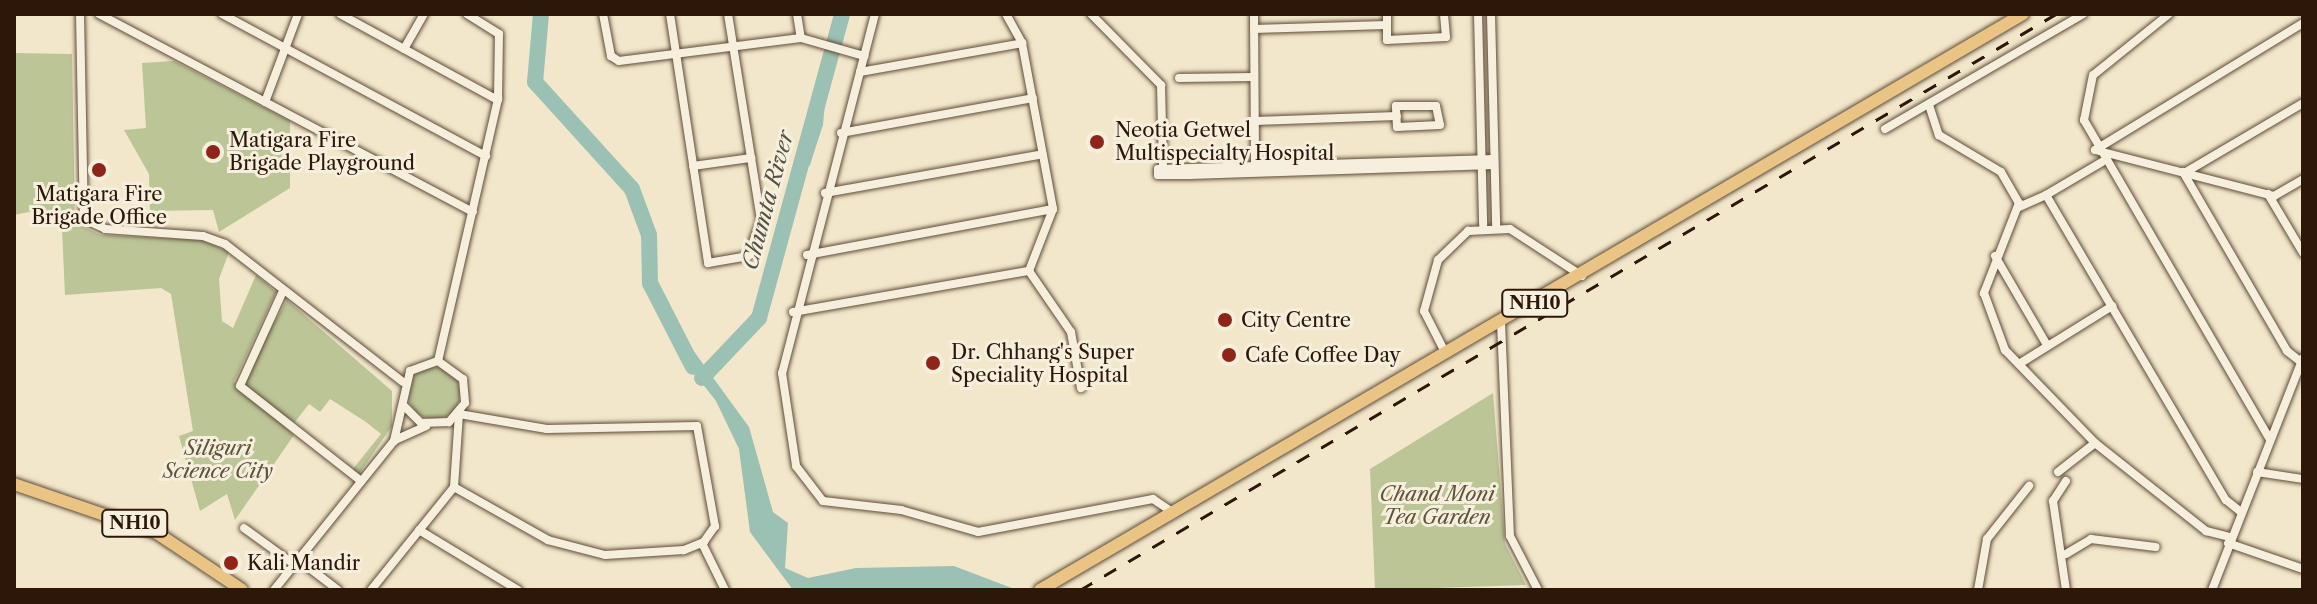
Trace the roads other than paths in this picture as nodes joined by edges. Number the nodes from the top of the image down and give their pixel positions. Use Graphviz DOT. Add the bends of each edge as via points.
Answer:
graph roads {
  1 [pos="80,14"];
  2 [pos="99,14"];
  3 [pos="222,14"];
  4 [pos="298,14"];
  5 [pos="340,14"];
  6 [pos="424,14"];
  7 [pos="467,14"];
  8 [pos="603,14"];
  9 [pos="670,14"];
  10 [pos="728,14"];
  11 [pos="797,14"];
  12 [pos="875,14"];
  13 [pos="1006,14"];
  14 [pos="1091,14"];
  15 [pos="1254,14"];
  16 [pos="1387,14"];
  17 [pos="1444,14"];
  18 [pos="1478,14"];
  19 [pos="1491,14"];
  20 [pos="2023,14"];
  21 [pos="2083,14"];
  22 [pos="2169,14"];
  23 [pos="2303,23"];
  24 [pos="1386,25"];
  25 [pos="1254,29"];
  26 [pos="801,38"];
  27 [pos="1022,43"];
  28 [pos="733,46"];
  29 [pos="285,48"];
  30 [pos="404,49"];
  31 [pos="676,53"];
  32 [pos="864,56"];
  33 [pos="860,72"];
  34 [pos="1254,77"];
  35 [pos="1179,78"];
  36 [pos="1033,98"];
  37 [pos="498,100"];
  38 [pos="265,102"];
  39 [pos="2303,103"];
  40 [pos="1929,105"];
  41 [pos="1397,116"];
  42 [pos="1255,121"];
  43 [pos="1885,129"];
  44 [pos="841,133"];
  45 [pos="2095,150"];
  46 [pos="1043,154"];
  47 [pos="486,156"];
  48 [pos="751,158"];
  49 [pos="1481,162"];
  50 [pos="1494,162"];
  51 [pos="2102,162"];
  52 [pos="693,166"];
  53 [pos="1255,169"];
  54 [pos="2184,172"];
  55 [pos="2303,179"];
  56 [pos="825,193"];
  57 [pos="2268,194"];
  58 [pos="2046,195"];
  59 [pos="2019,207"];
  60 [pos="1053,209"];
  61 [pos="473,212"];
  62 [pos="1483,225"];
  63 [pos="1496,225"];
  64 [pos="2303,253"];
  65 [pos="807,255"];
  66 [pos="1995,256"];
  67 [pos="1029,271"];
  68 [pos="1582,276"];
  69 [pos="283,291"];
  70 [pos="2112,306"];
  71 [pos="793,312"];
  72 [pos="1501,322"];
  73 [pos="2047,345"];
  74 [pos="1446,355"];
  75 [pos="2302,360"];
  76 [pos="438,361"];
  77 [pos="2019,364"];
  78 [pos="403,382"];
  79 [pos="1081,388"];
  80 [pos="404,406"];
  81 [pos="459,414"];
  82 [pos="429,426"];
  83 [pos="2270,440"];
  84 [pos="394,441"];
  85 [pos="2095,443"];
  86 [pos="2058,472"];
  87 [pos="2257,472"];
  88 [pos="2303,479"];
  89 [pos="361,481"];
  90 [pos="2066,481"];
  91 [pos="14,484"];
  92 [pos="2029,486"];
  93 [pos="454,487"];
  94 [pos="14,491"];
  95 [pos="2241,512"];
  96 [pos="1174,513"];
  97 [pos="244,528"];
  98 [pos="419,530"];
  99 [pos="2229,540"];
  100 [pos="702,543"];
  101 [pos="2156,547"];
  102 [pos="2066,554"];
  103 [pos="297,562"];
  104 [pos="2303,569"];
  105 [pos="1042,589"];
  106 [pos="228,590"];
  107 [pos="242,590"];
  108 [pos="274,590"];
  109 [pos="338,590"];
  110 [pos="371,590"];
  111 [pos="518,590"];
  112 [pos="725,590"];
  113 [pos="1538,590"];
  114 [pos="1978,590"];
  115 [pos="2066,590"];
  116 [pos="2212,590"];
  1 -- 69 [label="street" via="84,219 105,229 210,237"];
  2 -- 38 [label="street"];
  3 -- 29 [label="street"];
  4 -- 29 [label="street"];
  5 -- 30 [label="street"];
  6 -- 30 [label="street"];
  7 -- 37 [label="street" via="499,34"];
  8 -- 31 [label="street" via="616,60"];
  9 -- 31 [label="street"];
  10 -- 28 [label="street"];
  11 -- 26 [label="street"];
  12 -- 32 [label="street"];
  13 -- 27 [label="street"];
  14 -- 53 [label="street" via="1161,85 1163,169 1158,175"];
  15 -- 25 [label="street"];
  16 -- 24 [label="street"];
  17 -- 24 [label="street" via="1446,37 1387,40"];
  18 -- 49 [label="street"];
  19 -- 50 [label="street"];
  20 -- 68 [label="highway, NH10"];
  21 -- 40 [label="street"];
  22 -- 45 [label="street" via="2093,75 2084,120"];
  23 -- 45 [label="street"];
  24 -- 25 [label="street"];
  25 -- 34 [label="street"];
  26 -- 28 [label="street"];
  26 -- 32 [label="street"];
  27 -- 33 [label="street"];
  27 -- 36 [label="street"];
  28 -- 31 [label="street"];
  28 -- 48 [label="street"];
  29 -- 38 [label="street"];
  29 -- 47 [label="street"];
  30 -- 37 [label="street"];
  31 -- 52 [label="street"];
  32 -- 33 [label="street"];
  33 -- 44 [label="street"];
  34 -- 35 [label="street"];
  34 -- 42 [label="street"];
  36 -- 44 [label="street"];
  36 -- 46 [label="street"];
  37 -- 47 [label="street"];
  38 -- 61 [label="street"];
  39 -- 54 [label="street"];
  40 -- 43 [label="street"];
  40 -- 59 [label="street" via="1939,135 2001,172"];
  41 -- 41 [label="street" via="1397,127 1440,125 1436,106 1396,106"];
  41 -- 42 [label="street"];
  42 -- 53 [label="street"];
  44 -- 56 [label="street"];
  45 -- 51 [label="street"];
  45 -- 54 [label="street"];
  46 -- 56 [label="street"];
  46 -- 60 [label="street"];
  47 -- 61 [label="street"];
  48 -- 52 [label="street"];
  48 -- 52 [label="street" via="761,210 755,247 748,256 708,263"];
  49 -- 50 [label="street"];
  49 -- 53 [label="street"];
  49 -- 62 [label="street"];
  50 -- 63 [label="street"];
  51 -- 58 [label="street"];
  51 -- 83 [label="street"];
  54 -- 57 [label="street"];
  54 -- 75 [label="street" via="2287,351"];
  55 -- 57 [label="street"];
  56 -- 65 [label="street"];
  57 -- 64 [label="street"];
  58 -- 59 [label="street"];
  58 -- 70 [label="street"];
  59 -- 66 [label="street"];
  60 -- 65 [label="street"];
  60 -- 67 [label="street"];
  61 -- 76 [label="street"];
  62 -- 63 [label="street"];
  62 -- 74 [label="street" via="1455,239 1433,272 1424,311"];
  63 -- 68 [label="street"];
  65 -- 71 [label="street"];
  66 -- 73 [label="street"];
  66 -- 77 [label="street" via="1984,293 1986,315"];
  67 -- 71 [label="street"];
  67 -- 79 [label="street" via="1071,332"];
  68 -- 72 [label="highway, NH10"];
  69 -- 78 [label="street"];
  69 -- 89 [label="street" via="240,386"];
  70 -- 73 [label="street"];
  70 -- 95 [label="street" via="2226,500"];
  71 -- 96 [label="street" via="782,373 787,443 823,501 901,510 978,532 1153,499"];
  72 -- 74 [label="highway, NH10"];
  72 -- 113 [label="street" via="1510,536"];
  73 -- 77 [label="street"];
  74 -- 96 [label="highway, NH10"];
  75 -- 83 [label="street"];
  76 -- 78 [label="street" via="414,367"];
  76 -- 81 [label="street" via="463,379"];
  77 -- 85 [label="street"];
  78 -- 80 [label="street"];
  80 -- 82 [label="street"];
  80 -- 84 [label="street"];
  81 -- 82 [label="street"];
  81 -- 93 [label="street"];
  81 -- 100 [label="street" via="547,429 697,426 715,521"];
  82 -- 84 [label="street"];
  83 -- 87 [label="street"];
  84 -- 89 [label="street"];
  85 -- 86 [label="street"];
  85 -- 99 [label="street" via="2206,531"];
  87 -- 88 [label="street"];
  87 -- 95 [label="street"];
  89 -- 103 [label="street"];
  90 -- 102 [label="street" via="2053,501"];
  91 -- 107 [label="highway, NH10" via="157,533"];
  92 -- 114 [label="street" via="1987,539"];
  93 -- 98 [label="street"];
  93 -- 100 [label="street" via="534,533 590,553 652,555"];
  94 -- 106 [label="highway" via="116,522"];
  95 -- 99 [label="street"];
  96 -- 105 [label="highway, NH10"];
  97 -- 103 [label="street"];
  98 -- 110 [label="street"];
  98 -- 111 [label="street"];
  99 -- 104 [label="street"];
  99 -- 116 [label="street"];
  100 -- 112 [label="street"];
  101 -- 102 [label="street" via="2091,539"];
  102 -- 115 [label="street"];
  103 -- 108 [label="street"];
  103 -- 109 [label="street"];
}
